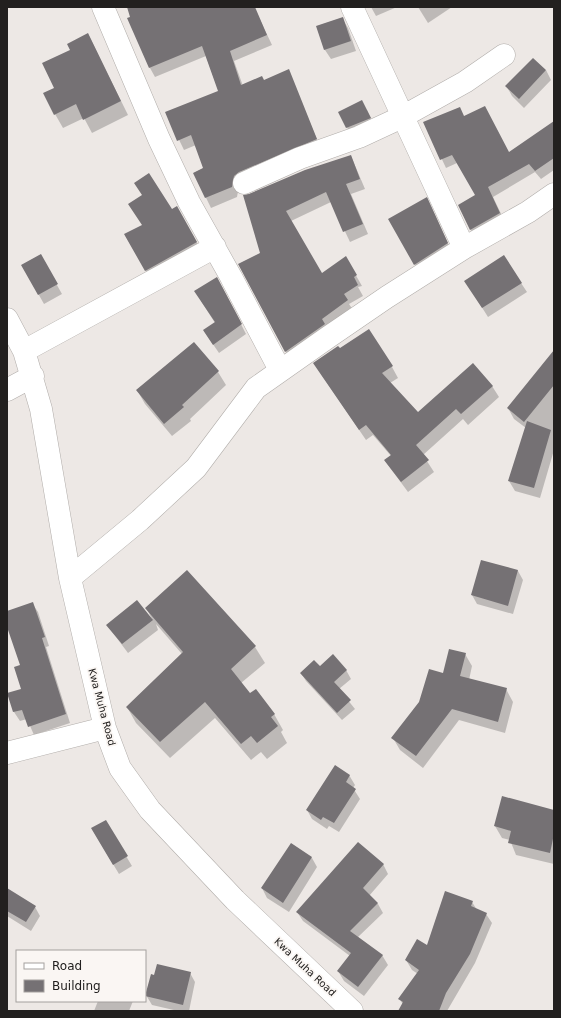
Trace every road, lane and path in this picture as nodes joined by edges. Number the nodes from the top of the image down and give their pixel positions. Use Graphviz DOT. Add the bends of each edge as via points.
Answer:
graph roads {
  1 [pos="103,7"];
  2 [pos="352,7"];
  3 [pos="504,55"];
  4 [pos="402,117"];
  5 [pos="244,183"];
  6 [pos="554,194"];
  7 [pos="215,247"];
  8 [pos="464,248"];
  9 [pos="7,319"];
  10 [pos="24,351"];
  11 [pos="280,370"];
  12 [pos="32,376"];
  13 [pos="7,390"];
  14 [pos="70,578"];
  15 [pos="106,728"];
  16 [pos="7,753"];
  17 [pos="352,1011"];
  1 -- 7 [label="street" via="159,139 189,202"];
  2 -- 4 [label="street"];
  3 -- 4 [label="street" via="465,82"];
  4 -- 5 [label="street"];
  4 -- 8 [label="street"];
  6 -- 8 [label="street" via="528,212"];
  7 -- 10 [label="street"];
  7 -- 11 [label="street"];
  8 -- 11 [label="street"];
  9 -- 10 [label="street, Kwa Muha Road"];
  10 -- 12 [label="street, Kwa Muha Road"];
  11 -- 14 [label="street" via="256,388 196,468 140,520"];
  12 -- 13 [label="street"];
  12 -- 14 [label="street, Kwa Muha Road" via="41,409"];
  14 -- 15 [label="street, Kwa Muha Road"];
  15 -- 16 [label="street"];
  15 -- 17 [label="street, Kwa Muha Road" via="120,768 150,810 235,900"];
}
